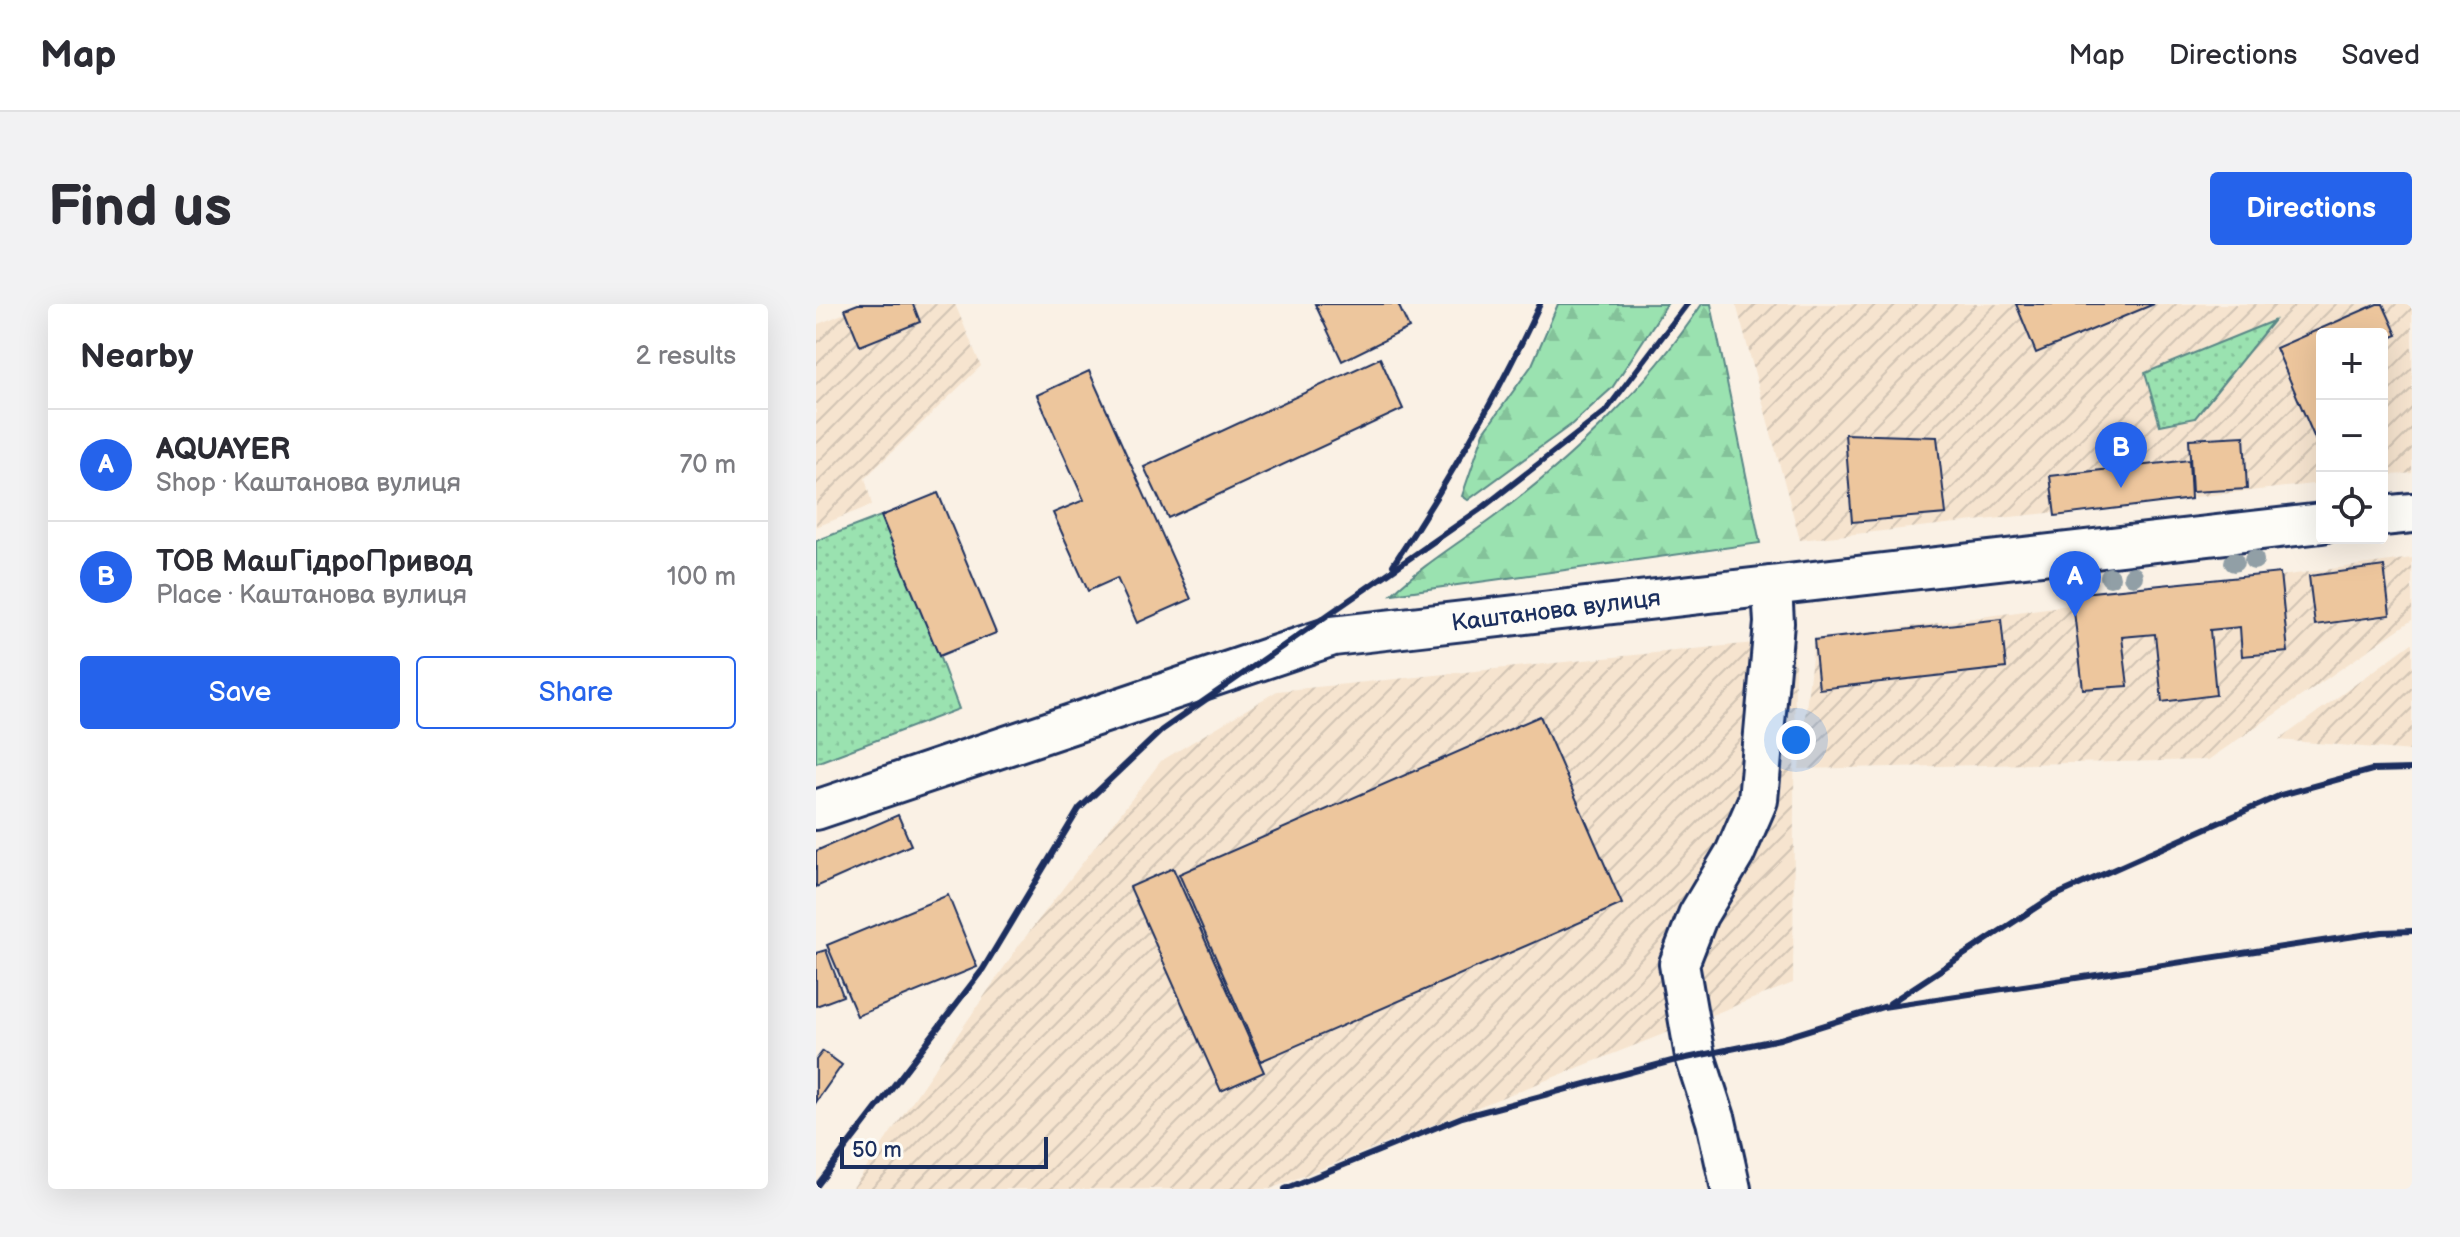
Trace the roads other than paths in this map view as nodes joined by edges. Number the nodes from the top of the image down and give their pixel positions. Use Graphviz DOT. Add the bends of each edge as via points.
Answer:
graph roads {
  1 [pos="2412,513"];
  2 [pos="2388,515"];
  3 [pos="2316,524"];
  4 [pos="1772,586"];
  5 [pos="816,810"];
  6 [pos="1731,1189"];
  1 -- 2 [label="street"];
  3 -- 4 [label="street, Каштанова вулиця"];
  4 -- 5 [label="street, Каштанова вулиця" via="1333,636"];
  4 -- 6 [label="street" via="1774,623 1758,800 1735,853 1698,915 1679,964 1695,1056"];
}
